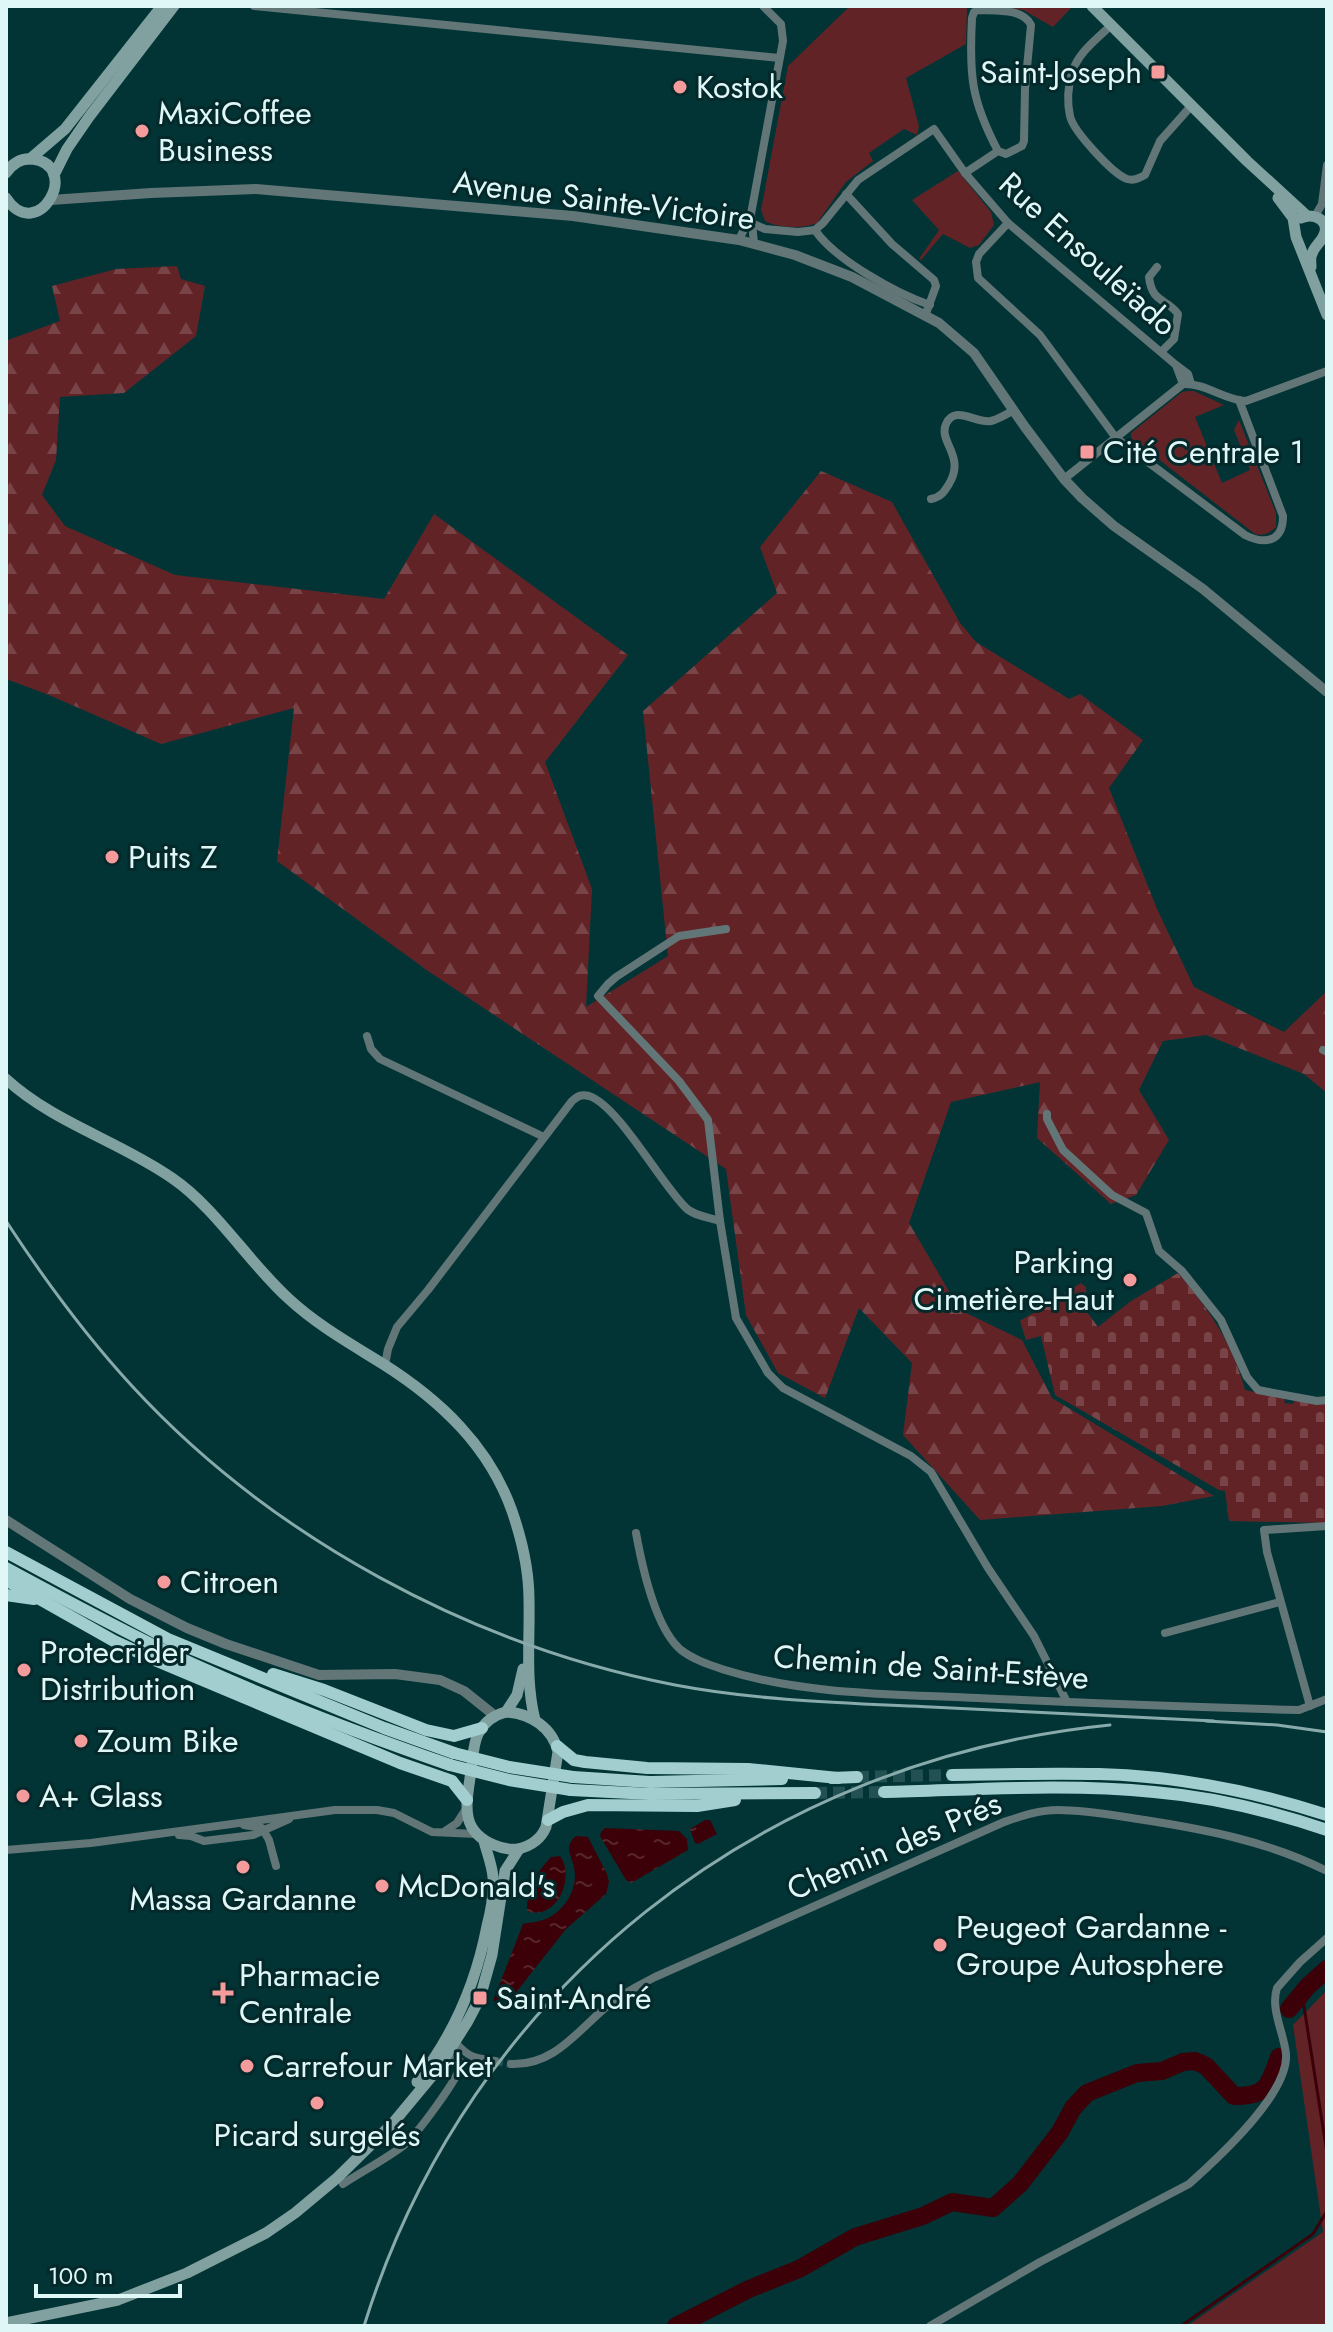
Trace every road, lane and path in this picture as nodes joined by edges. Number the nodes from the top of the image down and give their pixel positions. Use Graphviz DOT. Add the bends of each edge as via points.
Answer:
graph roads {
  1 [pos="162,6"];
  2 [pos="174,6"];
  3 [pos="254,6"];
  4 [pos="763,6"];
  5 [pos="1082,6"];
  6 [pos="1092,6"];
  7 [pos="1106,30"];
  8 [pos="1123,39"];
  9 [pos="779,58"];
  10 [pos="1192,105"];
  11 [pos="998,151"];
  12 [pos="30,159"];
  13 [pos="1247,161"];
  14 [pos="1327,165"];
  15 [pos="7,171"];
  16 [pos="965,173"];
  17 [pos="55,182"];
  18 [pos="846,194"];
  19 [pos="91,196"];
  20 [pos="6,198"];
  21 [pos="51,200"];
  22 [pos="1311,215"];
  23 [pos="750,219"];
  24 [pos="1008,223"];
  25 [pos="1295,227"];
  26 [pos="815,230"];
  27 [pos="1324,235"];
  28 [pos="739,240"];
  29 [pos="1299,241"];
  30 [pos="754,243"];
  31 [pos="1157,267"];
  32 [pos="1311,272"];
  33 [pos="930,305"];
  34 [pos="1327,315"];
  35 [pos="925,316"];
  36 [pos="1162,351"];
  37 [pos="1327,371"];
  38 [pos="1187,384"];
  39 [pos="1239,400"];
  40 [pos="1014,410"];
  41 [pos="1116,438"];
  42 [pos="1064,479"];
  43 [pos="931,499"];
  44 [pos="1327,692"];
  45 [pos="726,929"];
  46 [pos="367,1036"];
  47 [pos="6,1079"];
  48 [pos="1047,1114"];
  49 [pos="544,1137"];
  50 [pos="720,1221"];
  51 [pos="385,1365"];
  52 [pos="1327,1400"];
  53 [pos="6,1520"];
  54 [pos="1327,1526"];
  55 [pos="636,1533"];
  56 [pos="6,1552"];
  57 [pos="6,1568"];
  58 [pos="6,1580"];
  59 [pos="6,1595"];
  60 [pos="46,1602"];
  61 [pos="1280,1602"];
  62 [pos="529,1625"];
  63 [pos="1165,1633"];
  64 [pos="199,1651"];
  65 [pos="1327,1699"];
  66 [pos="1067,1702"];
  67 [pos="1310,1706"];
  68 [pos="500,1714"];
  69 [pos="535,1720"];
  70 [pos="482,1728"];
  71 [pos="557,1746"];
  72 [pos="452,1759"];
  73 [pos="952,1775"];
  74 [pos="857,1777"];
  75 [pos="838,1778"];
  76 [pos="572,1783"];
  77 [pos="884,1792"];
  78 [pos="815,1793"];
  79 [pos="777,1794"];
  80 [pos="466,1804"];
  81 [pos="1294,1804"];
  82 [pos="1327,1807"];
  83 [pos="300,1815"];
  84 [pos="1327,1815"];
  85 [pos="548,1820"];
  86 [pos="233,1824"];
  87 [pos="263,1830"];
  88 [pos="1327,1830"];
  89 [pos="163,1833"];
  90 [pos="440,1833"];
  91 [pos="480,1838"];
  92 [pos="519,1849"];
  93 [pos="6,1850"];
  94 [pos="276,1866"];
  95 [pos="1327,1871"];
  96 [pos="1327,1938"];
  97 [pos="456,2043"];
  98 [pos="445,2059"];
  99 [pos="495,2061"];
  100 [pos="511,2064"];
  101 [pos="347,2167"];
  102 [pos="343,2184"];
  103 [pos="6,2323"];
  104 [pos="930,2326"];
  1 -- 12 [label="main road" via="65,129"];
  2 -- 17 [label="main road" via="67,149"];
  3 -- 9 [label="street"];
  4 -- 9 [label="street" via="781,24"];
  5 -- 7 [label="main road"];
  6 -- 8 [label="main road"];
  7 -- 8 [label="main road"];
  7 -- 10 [label="street" via="1072,70 1070,117 1082,139 1122,176 1135,180 1145,175 1160,141"];
  8 -- 10 [label="main road"];
  9 -- 23 [label="street"];
  10 -- 13 [label="main road"];
  11 -- 11 [label="street" via="973,89 972,18 978,10 1022,14 1031,25 1024,141 1006,154"];
  11 -- 16 [label="street"];
  12 -- 15 [label="main road"];
  12 -- 17 [label="main road" via="44,164"];
  13 -- 22 [label="main road"];
  13 -- 25 [label="main road" via="1286,206"];
  14 -- 22 [label="street" via="1322,204"];
  16 -- 18 [label="street, Rue Ensouleïado" via="934,129 864,175"];
  16 -- 24 [label="street, Rue Ensouleïado"];
  17 -- 19 [label="street, Avenue Sainte-Victoire"];
  17 -- 21 [label="main road"];
  18 -- 26 [label="street, Rue Ensouleïado"];
  18 -- 33 [label="street" via="934,280"];
  19 -- 21 [label="street, Avenue Sainte-Victoire"];
  19 -- 28 [label="street, Avenue Sainte-Victoire" via="256,189 573,216"];
  20 -- 21 [label="main road" via="27,212 41,210"];
  22 -- 25 [label="main road"];
  22 -- 27 [label="main road" via="1320,218"];
  23 -- 26 [label="street" via="765,229"];
  23 -- 28 [label="street"];
  23 -- 30 [label="street"];
  24 -- 36 [label="street, Rue Ensouleïado"];
  24 -- 41 [label="street" via="979,254 978,278 1040,335"];
  25 -- 29 [label="main road"];
  26 -- 33 [label="street" via="824,243 897,292"];
  27 -- 29 [label="main road" via="1308,245"];
  27 -- 32 [label="main road" via="1312,253"];
  28 -- 30 [label="street, Avenue Sainte-Victoire"];
  29 -- 32 [label="main road"];
  30 -- 35 [label="street, Avenue Sainte-Victoire" via="852,277"];
  31 -- 36 [label="street" via="1149,283 1156,297 1178,314 1174,339"];
  32 -- 34 [label="main road"];
  33 -- 35 [label="street"];
  35 -- 40 [label="street, Avenue Sainte-Victoire" via="974,353"];
  36 -- 38 [label="street, Rue Ensouleïado" via="1188,374"];
  37 -- 39 [label="street"];
  38 -- 39 [label="street"];
  38 -- 41 [label="street"];
  39 -- 41 [label="street" via="1283,516 1274,539 1257,541 1245,535"];
  40 -- 42 [label="street, Avenue Sainte-Victoire"];
  40 -- 43 [label="street" via="990,421 963,414 947,421 946,439 955,457 953,478 939,497"];
  41 -- 42 [label="street"];
  42 -- 44 [label="street, Avenue Sainte-Victoire" via="1114,526 1203,589"];
  45 -- 50 [label="street" via="679,936 616,977 598,996 679,1081 708,1120"];
  46 -- 49 [label="street" via="380,1059"];
  47 -- 51 [label="main road" via="53,1113 176,1181 301,1311"];
  48 -- 52 [label="street" via="1063,1150 1112,1195 1146,1213 1159,1251 1221,1320 1258,1390"];
  49 -- 50 [label="street" via="572,1101 583,1095 597,1101 687,1209"];
  49 -- 51 [label="street" via="397,1327"];
  50 -- 66 [label="street" via="736,1318 768,1373 793,1394 911,1456 931,1472 1041,1647"];
  51 -- 62 [label="main road" via="449,1413 502,1487 526,1563"];
  53 -- 68 [label="street" via="130,1599 226,1644 319,1675 395,1674 440,1680"];
  54 -- 61 [label="street" via="1264,1530"];
  55 -- 66 [label="street, Chemin de Saint-Estève" via="644,1574 664,1627 682,1651 708,1664 764,1681 813,1687"];
  56 -- 64 [label="highway" via="149,1630"];
  57 -- 72 [label="highway" via="185,1660 368,1736"];
  58 -- 60 [label="highway"];
  59 -- 60 [label="highway"];
  60 -- 80 [label="highway" via="157,1661 452,1781"];
  61 -- 63 [label="street"];
  61 -- 67 [label="street"];
  62 -- 68 [label="main road" via="520,1685"];
  62 -- 69 [label="main road" via="528,1680"];
  64 -- 70 [label="highway" via="324,1690 426,1730 454,1736"];
  64 -- 72 [label="highway"];
  65 -- 67 [label="street, Chemin de Saint-Estève"];
  66 -- 67 [label="street, Chemin de Saint-Estève" via="1299,1710"];
  68 -- 69 [label="main road"];
  68 -- 70 [label="main road"];
  69 -- 71 [label="main road"];
  70 -- 80 [label="main road"];
  71 -- 75 [label="highway" via="585,1762"];
  71 -- 85 [label="main road"];
  72 -- 76 [label="highway, bridge" via="509,1780"];
  73 -- 81 [label="highway" via="1143,1777 1212,1785"];
  74 -- 75 [label="highway"];
  75 -- 76 [label="highway"];
  76 -- 79 [label="highway" via="650,1794"];
  77 -- 88 [label="highway" via="1155,1792 1243,1805"];
  78 -- 79 [label="highway"];
  79 -- 85 [label="highway" via="697,1806 588,1805"];
  80 -- 90 [label="street" via="454,1825"];
  80 -- 91 [label="main road" via="468,1821"];
  81 -- 82 [label="highway"];
  81 -- 84 [label="highway"];
  83 -- 86 [label="street"];
  83 -- 87 [label="street"];
  83 -- 90 [label="street" via="377,1810"];
  85 -- 92 [label="main road" via="534,1843"];
  86 -- 87 [label="street"];
  86 -- 89 [label="street"];
  87 -- 89 [label="street" via="204,1841"];
  87 -- 94 [label="street"];
  89 -- 93 [label="street"];
  90 -- 91 [label="street"];
  91 -- 92 [label="main road"];
  91 -- 101 [label="main road" via="493,1877 490,1914 461,2012 430,2065"];
  92 -- 97 [label="main road" via="505,1871 480,1998"];
  95 -- 100 [label="street, Chemin des Prés" via="1282,1851 1188,1827 1092,1812 1034,1812 655,1977 613,2001 550,2055"];
  96 -- 104 [label="street" via="1275,1993 1286,2051 1282,2077 1261,2111 1209,2166 1189,2184"];
  97 -- 98 [label="main road"];
  97 -- 99 [label="street" via="472,2058"];
  98 -- 101 [label="main road" via="393,2123"];
  98 -- 102 [label="street" via="458,2059 462,2067 406,2144"];
  101 -- 103 [label="main road" via="266,2233 187,2273 118,2300"];
}
